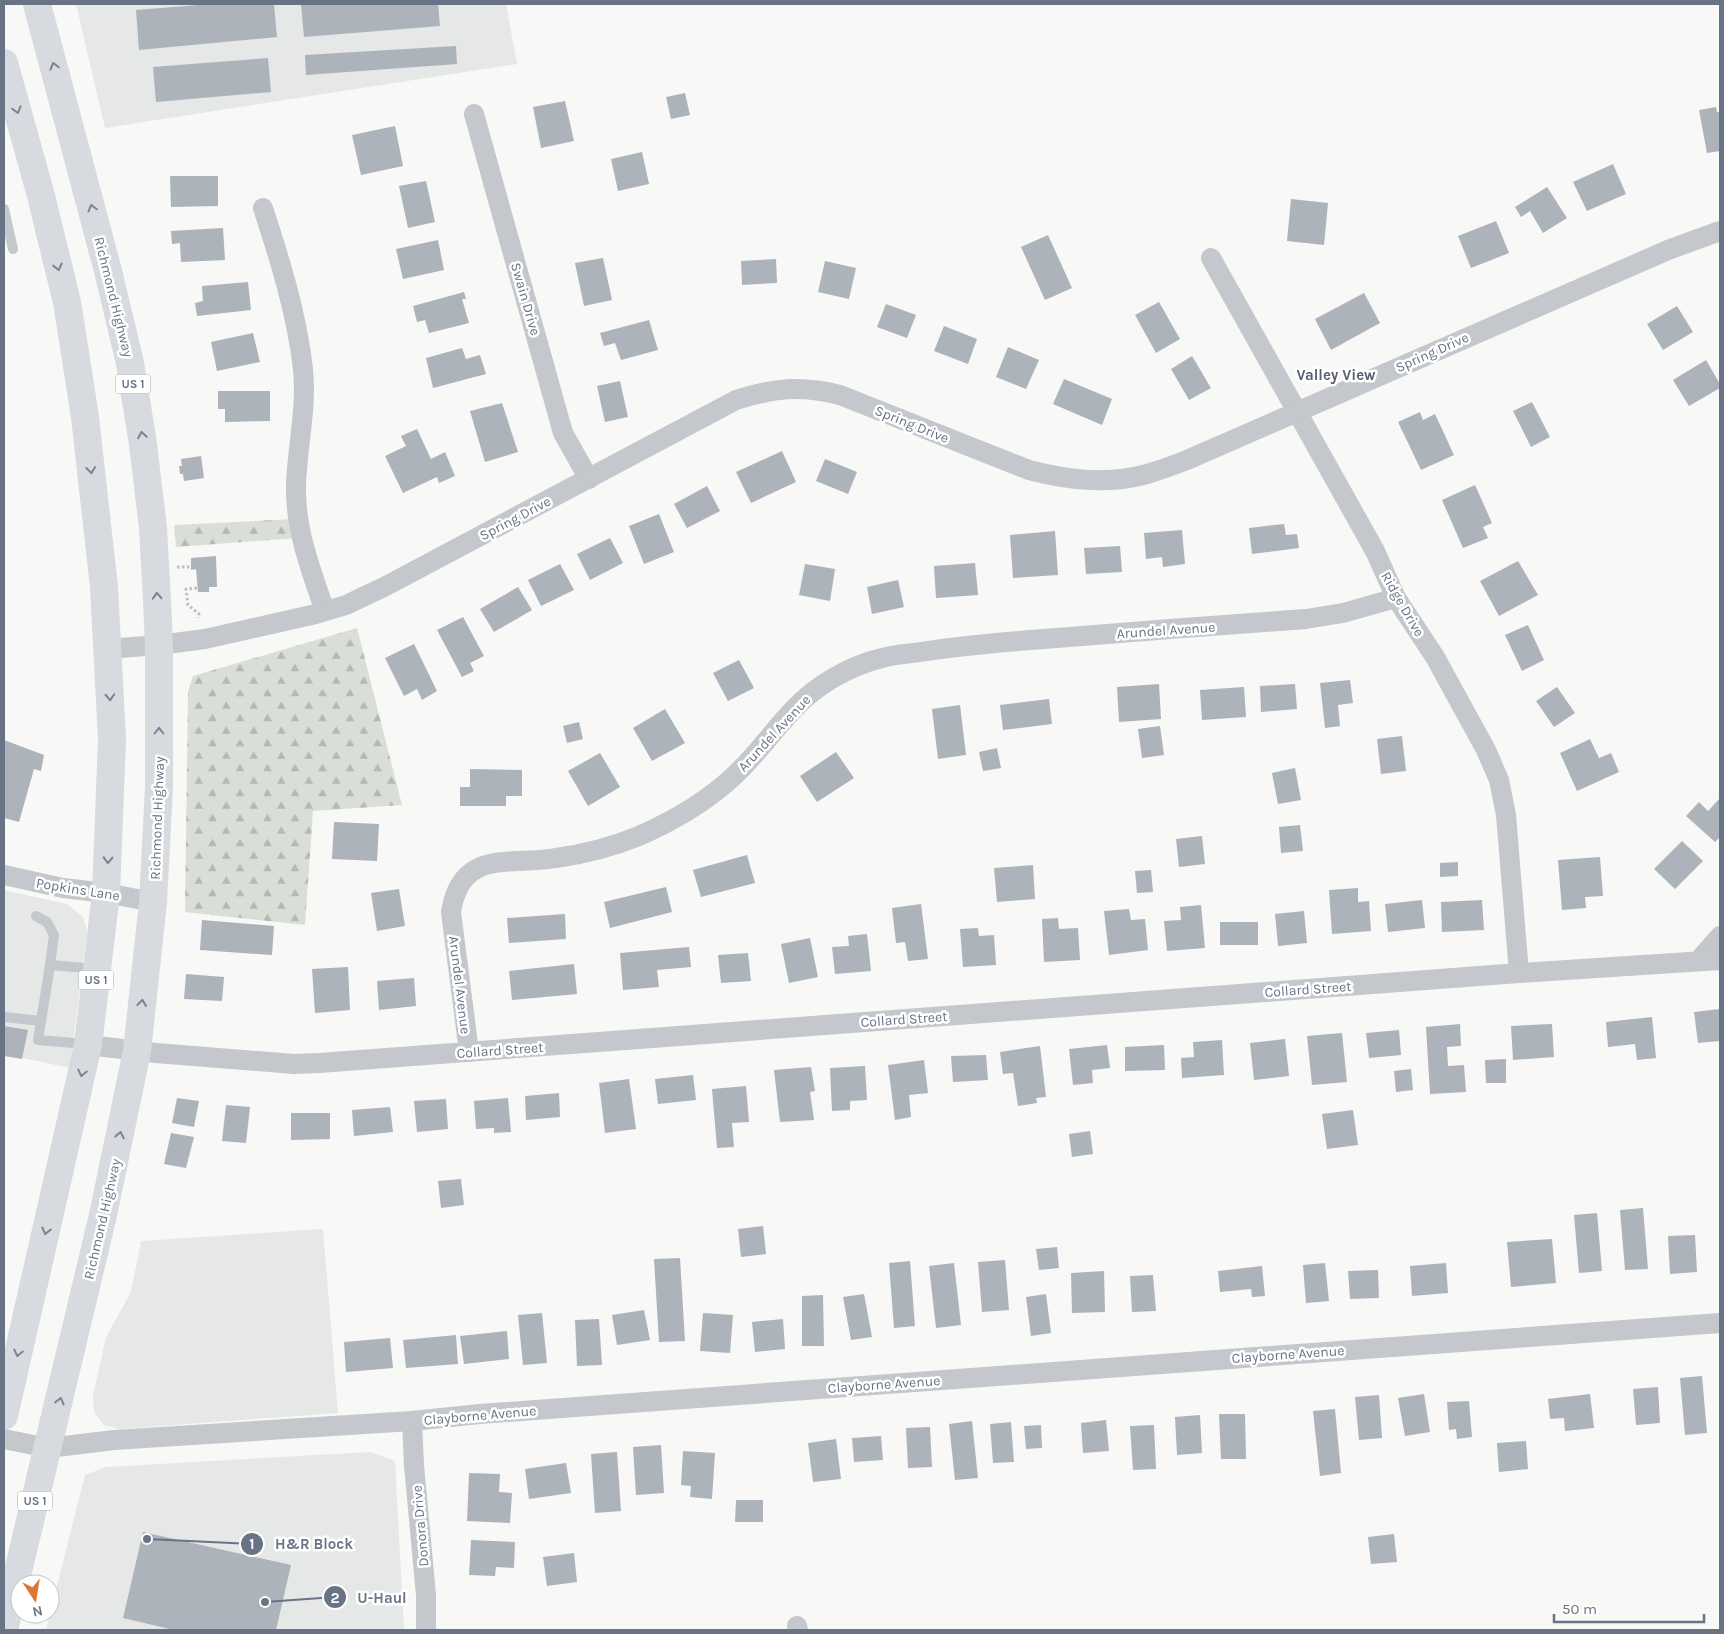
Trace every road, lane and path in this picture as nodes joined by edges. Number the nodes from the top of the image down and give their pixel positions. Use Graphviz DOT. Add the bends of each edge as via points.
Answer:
graph roads {
  1 [pos="37,4"];
  2 [pos="5,74"];
  3 [pos="474,114"];
  4 [pos="263,208"];
  5 [pos="4,209"];
  6 [pos="1718,235"];
  7 [pos="13,249"];
  8 [pos="1212,258"];
  9 [pos="1298,411"];
  10 [pos="589,479"];
  11 [pos="183,567"];
  12 [pos="191,567"];
  13 [pos="198,588"];
  14 [pos="1396,598"];
  15 [pos="325,611"];
  16 [pos="198,618"];
  17 [pos="159,645"];
  18 [pos="107,649"];
  19 [pos="4,875"];
  20 [pos="106,893"];
  21 [pos="153,902"];
  22 [pos="36,916"];
  23 [pos="1720,936"];
  24 [pos="1720,960"];
  25 [pos="1698,962"];
  26 [pos="50,965"];
  27 [pos="97,969"];
  28 [pos="1519,973"];
  29 [pos="4,1016"];
  30 [pos="41,1021"];
  31 [pos="88,1045"];
  32 [pos="137,1051"];
  33 [pos="469,1052"];
  34 [pos="1720,1323"];
  35 [pos="4,1416"];
  36 [pos="412,1421"];
  37 [pos="4,1439"];
  38 [pos="48,1448"];
  39 [pos="4,1630"];
  40 [pos="426,1630"];
  17 -- 1 [label="highway, Richmond Highway / US 1, one-way" via="153,528 130,362"];
  2 -- 18 [label="highway, US 1, one-way" via="40,192 67,302 86,422 104,587"];
  3 -- 10 [label="street, Swain Drive" via="563,434"];
  4 -- 15 [label="street" via="286,286 301,354 304,398 296,489 299,525"];
  5 -- 7 [label="lane"];
  6 -- 9 [label="street, Spring Drive" via="1668,250"];
  8 -- 9 [label="street, Ridge Drive"];
  9 -- 10 [label="street, Spring Drive" via="1163,468 1126,478 1087,480 1029,470 840,395 809,388 784,388 736,400"];
  9 -- 14 [label="street, Ridge Drive" via="1375,551"];
  10 -- 15 [label="street, Spring Drive" via="384,587"];
  11 -- 12 [label="path"];
  13 -- 16 [label="path" via="186,589 188,605 200,614"];
  14 -- 28 [label="street, Ridge Drive" via="1435,657 1499,780 1506,815"];
  14 -- 33 [label="street, Arundel Avenue" via="1344,614 1306,619 961,646 885,657 840,674 793,710 735,775 671,820 639,836 595,851 553,859 506,860 485,865 472,871 461,882 453,897 451,912"];
  15 -- 17 [label="street, Spring Drive" via="205,639"];
  17 -- 18 [label="street, Spring Drive"];
  21 -- 17 [label="highway, Richmond Highway / US 1, one-way" via="159,787"];
  18 -- 20 [label="highway, US 1, one-way" via="112,740"];
  19 -- 20 [label="street, Popkins Lane" via="63,888"];
  20 -- 21 [label="street, Popkins Lane"];
  20 -- 27 [label="highway, US 1"];
  32 -- 21 [label="highway, Richmond Highway / US 1, one-way"];
  22 -- 26 [label="lane" via="47,922 54,935"];
  23 -- 25 [label="street"];
  24 -- 25 [label="street, Collard Street"];
  25 -- 28 [label="street, Collard Street"];
  26 -- 27 [label="lane"];
  26 -- 30 [label="lane"];
  27 -- 31 [label="highway, US 1"];
  28 -- 33 [label="street, Collard Street"];
  29 -- 30 [label="lane"];
  30 -- 31 [label="lane" via="38,1040"];
  31 -- 32 [label="street, Collard Street"];
  31 -- 35 [label="highway, US 1, one-way"];
  32 -- 33 [label="street, Collard Street" via="294,1064"];
  38 -- 32 [label="highway, Richmond Highway / US 1, one-way" via="108,1196"];
  34 -- 36 [label="street, Clayborne Avenue"];
  36 -- 38 [label="street, Clayborne Avenue"];
  36 -- 40 [label="street, Donora Drive"];
  37 -- 38 [label="street, Clayborne Avenue"];
  38 -- 39 [label="highway, Richmond Highway / US 1"];
}
